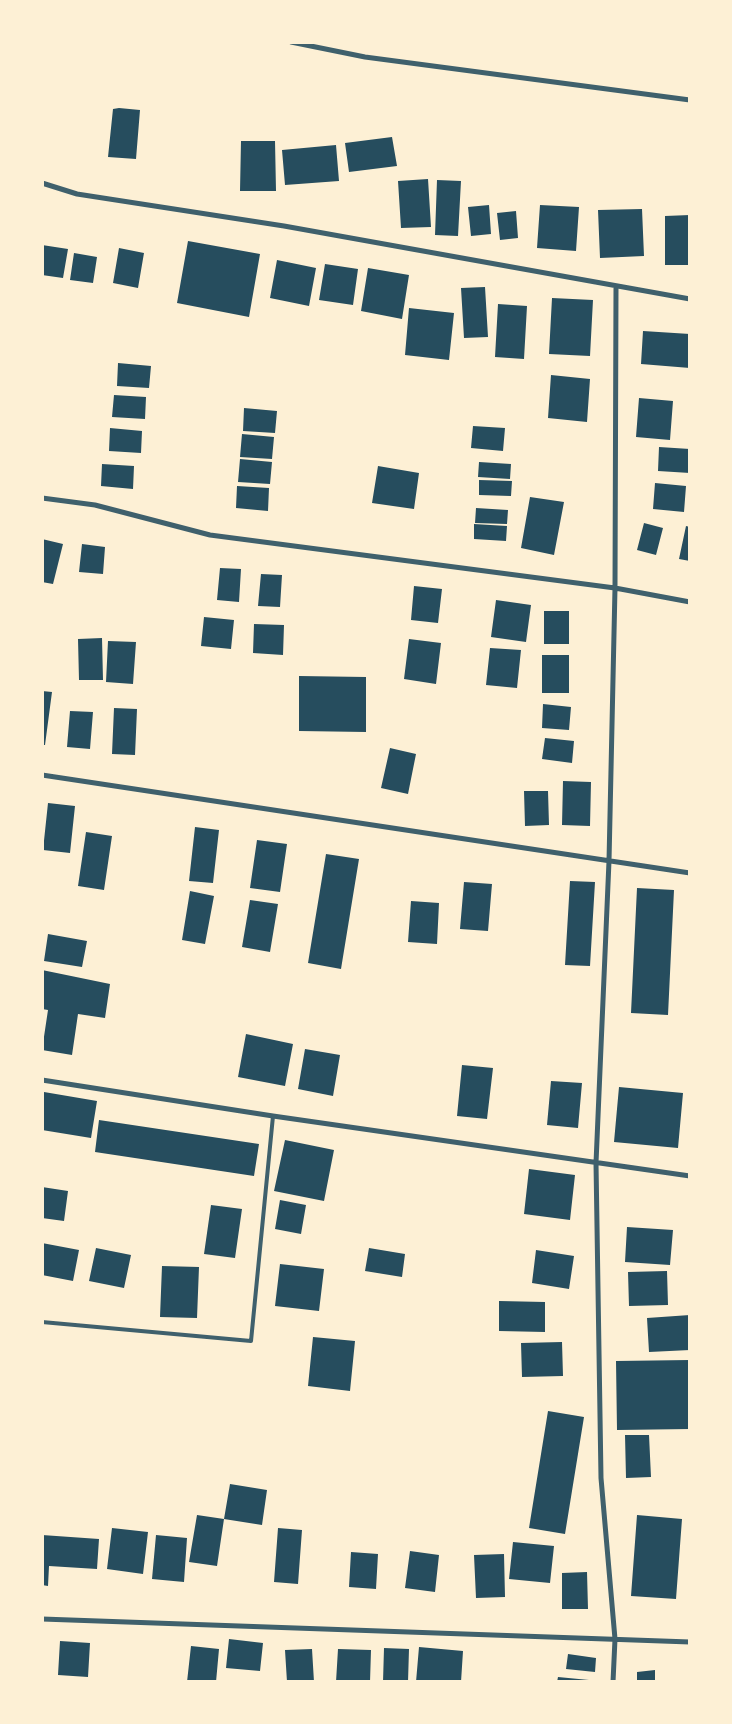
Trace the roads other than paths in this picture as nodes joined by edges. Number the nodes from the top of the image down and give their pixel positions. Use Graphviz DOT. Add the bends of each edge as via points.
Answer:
graph roads {
  1 [pos="290,42"];
  2 [pos="690,100"];
  3 [pos="42,183"];
  4 [pos="616,287"];
  5 [pos="690,299"];
  6 [pos="42,498"];
  7 [pos="615,588"];
  8 [pos="690,602"];
  9 [pos="42,775"];
  10 [pos="609,861"];
  11 [pos="690,873"];
  12 [pos="42,1080"];
  13 [pos="273,1116"];
  14 [pos="596,1163"];
  15 [pos="690,1176"];
  16 [pos="42,1322"];
  17 [pos="42,1619"];
  18 [pos="614,1639"];
  19 [pos="690,1642"];
  20 [pos="612,1682"];
  1 -- 2 [label="street" via="365,57"];
  3 -- 4 [label="street" via="77,194 284,226"];
  4 -- 5 [label="street"];
  4 -- 7 [label="street"];
  6 -- 7 [label="street" via="95,505 210,535"];
  7 -- 8 [label="street"];
  7 -- 10 [label="street"];
  9 -- 10 [label="street"];
  10 -- 11 [label="street"];
  10 -- 14 [label="street"];
  12 -- 13 [label="street"];
  13 -- 14 [label="street"];
  13 -- 16 [label="lane" via="251,1341"];
  14 -- 15 [label="street"];
  14 -- 18 [label="street" via="601,1478"];
  17 -- 18 [label="street"];
  18 -- 19 [label="street"];
  18 -- 20 [label="street"];
}
